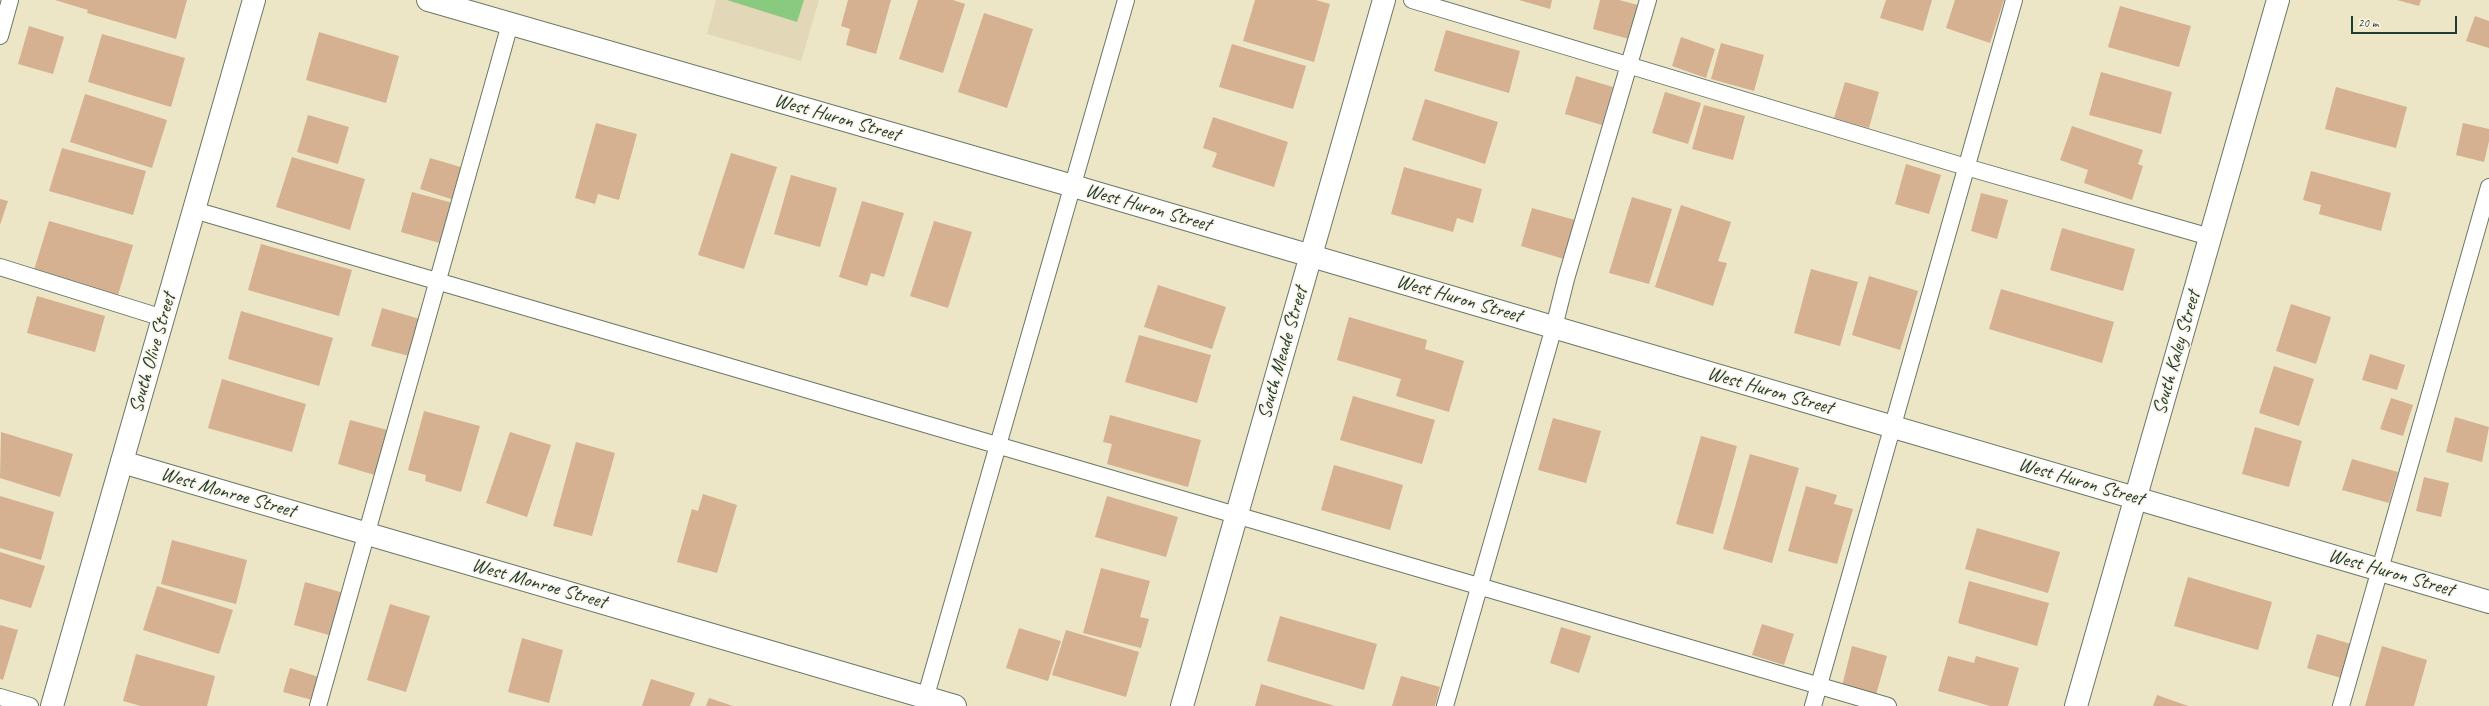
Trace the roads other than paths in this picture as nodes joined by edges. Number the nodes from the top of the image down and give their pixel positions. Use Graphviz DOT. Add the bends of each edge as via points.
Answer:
graph roads {
  1 [pos="10,0"];
  2 [pos="254,0"];
  3 [pos="428,0"];
  4 [pos="1126,0"];
  5 [pos="1384,0"];
  6 [pos="1412,0"];
  7 [pos="1648,0"];
  8 [pos="2014,0"];
  9 [pos="2278,0"];
  10 [pos="510,24"];
  11 [pos="0,36"];
  12 [pos="1628,63"];
  13 [pos="1966,167"];
  14 [pos="1073,186"];
  15 [pos="2489,187"];
  16 [pos="194,210"];
  17 [pos="2210,237"];
  18 [pos="1311,256"];
  19 [pos="0,268"];
  20 [pos="438,281"];
  21 [pos="163,318"];
  22 [pos="1554,327"];
  23 [pos="1892,427"];
  24 [pos="998,445"];
  25 [pos="122,462"];
  26 [pos="2136,498"];
  27 [pos="1237,515"];
  28 [pos="367,534"];
  29 [pos="2381,570"];
  30 [pos="1480,587"];
  31 [pos="2489,602"];
  32 [pos="1818,686"];
  33 [pos="0,697"];
  34 [pos="925,702"];
  35 [pos="30,706"];
  36 [pos="52,706"];
  37 [pos="318,706"];
  38 [pos="955,706"];
  39 [pos="1182,706"];
  40 [pos="1445,706"];
  41 [pos="1813,706"];
  42 [pos="1888,706"];
  43 [pos="2076,706"];
  44 [pos="2341,706"];
  1 -- 11 [label="lane"];
  2 -- 16 [label="street, South Olive Street"];
  3 -- 10 [label="street, West Huron Street"];
  4 -- 14 [label="lane"];
  5 -- 18 [label="street, South Meade Street"];
  6 -- 12 [label="lane"];
  7 -- 12 [label="lane"];
  8 -- 13 [label="lane"];
  9 -- 17 [label="street, South Kaley Street"];
  10 -- 14 [label="street, West Huron Street"];
  10 -- 20 [label="lane"];
  12 -- 13 [label="lane"];
  12 -- 22 [label="lane"];
  13 -- 17 [label="lane"];
  13 -- 23 [label="lane"];
  14 -- 18 [label="street, West Huron Street"];
  14 -- 24 [label="lane"];
  15 -- 29 [label="lane"];
  16 -- 20 [label="lane"];
  16 -- 21 [label="street, South Olive Street"];
  17 -- 26 [label="street, South Kaley Street"];
  18 -- 22 [label="street, West Huron Street"];
  18 -- 27 [label="street, South Meade Street"];
  19 -- 21 [label="lane"];
  20 -- 24 [label="lane"];
  20 -- 28 [label="lane"];
  21 -- 25 [label="street, South Olive Street"];
  22 -- 23 [label="street, West Huron Street"];
  22 -- 30 [label="lane"];
  23 -- 26 [label="street, West Huron Street"];
  23 -- 32 [label="lane"];
  24 -- 27 [label="lane"];
  24 -- 34 [label="lane"];
  25 -- 28 [label="street, West Monroe Street"];
  25 -- 36 [label="street, South Olive Street"];
  26 -- 29 [label="street, West Huron Street"];
  26 -- 43 [label="street, South Kaley Street"];
  27 -- 30 [label="lane"];
  27 -- 39 [label="street, South Meade Street"];
  28 -- 34 [label="street, West Monroe Street"];
  28 -- 37 [label="lane"];
  29 -- 31 [label="street, West Huron Street"];
  29 -- 44 [label="lane"];
  30 -- 32 [label="lane"];
  30 -- 40 [label="lane"];
  32 -- 41 [label="lane"];
  32 -- 42 [label="lane"];
  33 -- 35 [label="lane"];
  34 -- 38 [label="street, West Monroe Street"];
}
